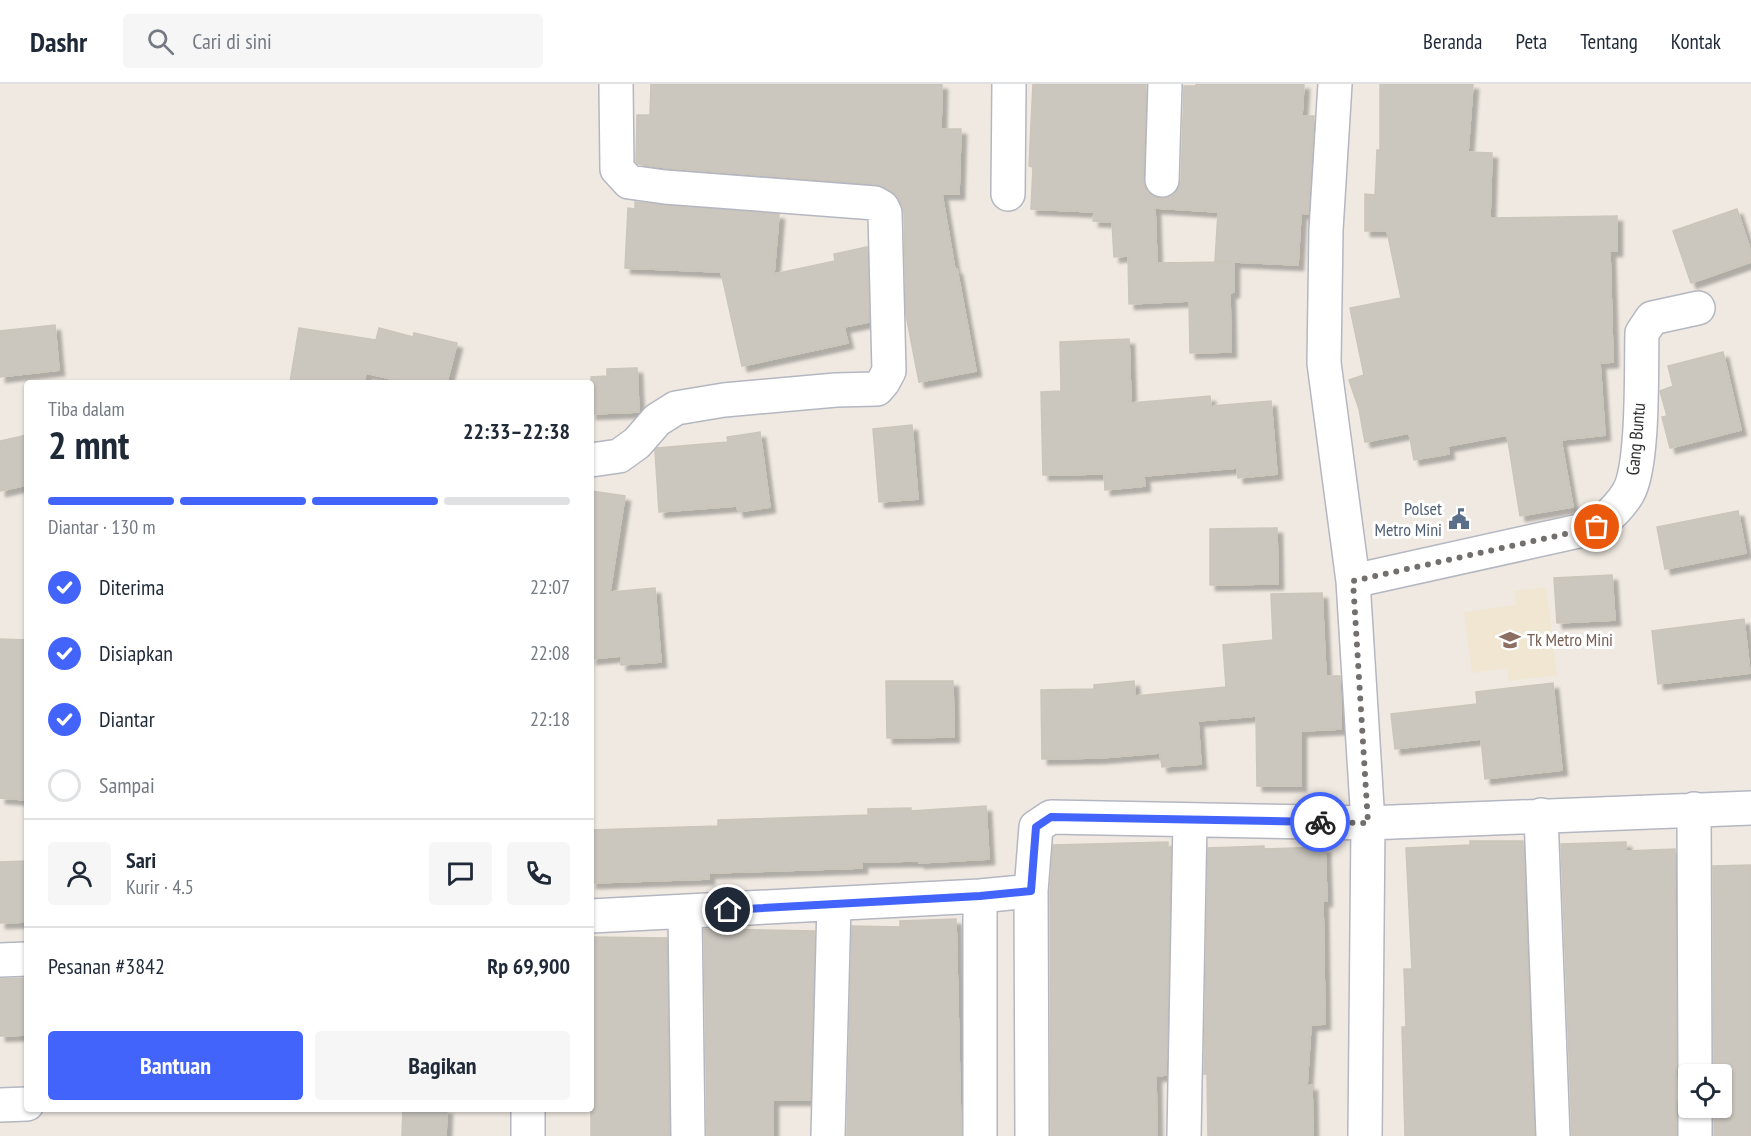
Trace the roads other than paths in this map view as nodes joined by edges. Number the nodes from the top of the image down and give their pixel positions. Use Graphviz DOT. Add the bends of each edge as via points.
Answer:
graph roads {
  1 [pos="616,84"];
  2 [pos="1009,84"];
  3 [pos="1165,84"];
  4 [pos="1335,84"];
  5 [pos="1162,180"];
  6 [pos="1008,194"];
  7 [pos="1698,308"];
  8 [pos="594,460"];
  9 [pos="1353,581"];
  10 [pos="1751,808"];
  11 [pos="1694,809"];
  12 [pos="1541,815"];
  13 [pos="1190,820"];
  14 [pos="1368,823"];
  15 [pos="1031,891"];
  16 [pos="980,896"];
  17 [pos="834,904"];
  18 [pos="685,912"];
  19 [pos="594,916"];
  20 [pos="24,958"];
  21 [pos="0,960"];
  22 [pos="1695,1064"];
  23 [pos="24,1104"];
  24 [pos="0,1105"];
  25 [pos="528,1112"];
  26 [pos="1695,1118"];
  27 [pos="528,1136"];
  28 [pos="688,1136"];
  29 [pos="828,1136"];
  30 [pos="980,1136"];
  31 [pos="1032,1136"];
  32 [pos="1184,1136"];
  33 [pos="1365,1136"];
  34 [pos="1553,1136"];
  35 [pos="1695,1136"];
  1 -- 8 [label="street" via="618,169 629,182 882,207 889,371 876,388 724,400 676,408 657,420 619,456"];
  2 -- 6 [label="street"];
  3 -- 5 [label="street"];
  4 -- 9 [label="street" via="1326,230 1324,363"];
  7 -- 9 [label="street, Gang Buntu" via="1652,318 1642,333 1636,469 1629,492 1597,527"];
  9 -- 14 [label="street"];
  10 -- 11 [label="street"];
  11 -- 12 [label="street"];
  11 -- 22 [label="street"];
  12 -- 14 [label="street"];
  12 -- 34 [label="street"];
  13 -- 14 [label="street"];
  13 -- 15 [label="street" via="1051,817 1036,827"];
  13 -- 32 [label="street"];
  14 -- 33 [label="street"];
  15 -- 16 [label="street"];
  15 -- 31 [label="street"];
  16 -- 17 [label="street"];
  16 -- 30 [label="street"];
  17 -- 18 [label="street"];
  17 -- 29 [label="street"];
  18 -- 19 [label="street"];
  18 -- 28 [label="street"];
  20 -- 21 [label="street"];
  23 -- 24 [label="street"];
  25 -- 27 [label="street"];
  26 -- 35 [label="street"];
}
